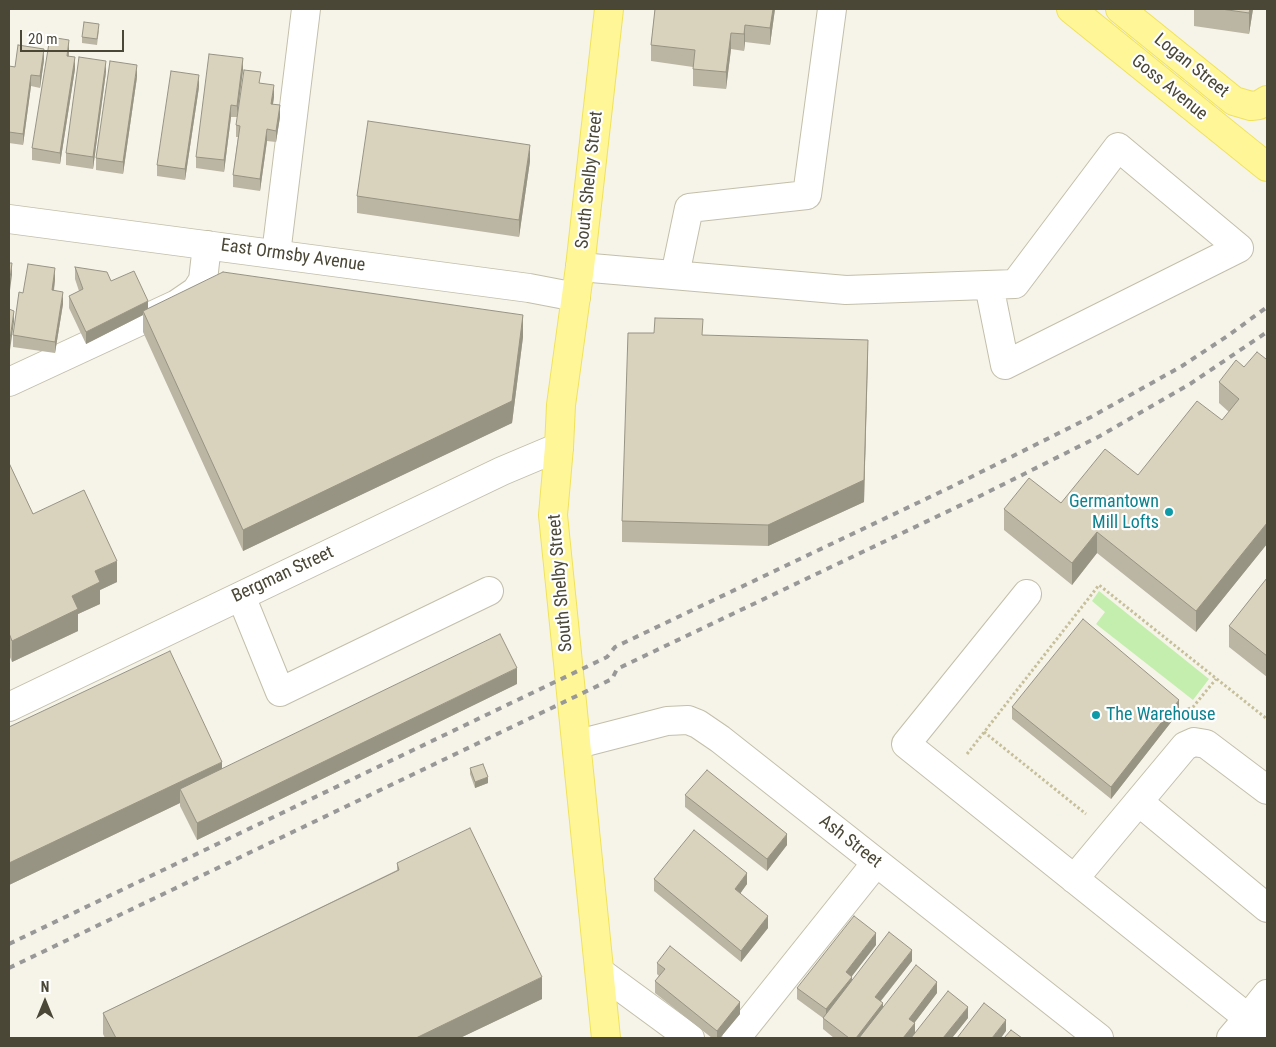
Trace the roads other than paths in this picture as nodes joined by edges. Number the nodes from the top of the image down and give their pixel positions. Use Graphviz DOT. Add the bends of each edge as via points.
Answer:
graph roads {
  1 [pos="306,9"];
  2 [pos="609,9"];
  3 [pos="832,9"];
  4 [pos="1070,9"];
  5 [pos="1120,9"];
  6 [pos="1267,100"];
  7 [pos="1267,167"];
  8 [pos="9,219"];
  9 [pos="207,245"];
  10 [pos="276,254"];
  11 [pos="580,267"];
  12 [pos="675,275"];
  13 [pos="989,285"];
  14 [pos="576,297"];
  15 [pos="9,382"];
  16 [pos="559,447"];
  17 [pos="489,591"];
  18 [pos="1028,594"];
  19 [pos="240,596"];
  20 [pos="9,707"];
  21 [pos="578,744"];
  22 [pos="1267,790"];
  23 [pos="1139,802"];
  24 [pos="876,862"];
  25 [pos="1074,879"];
  26 [pos="1267,908"];
  27 [pos="600,972"];
  28 [pos="1267,994"];
  29 [pos="1249,1030"];
  30 [pos="606,1038"];
  31 [pos="690,1038"];
  32 [pos="736,1038"];
  33 [pos="1099,1038"];
  1 -- 10 [label="street"];
  2 -- 11 [label="main road, South Shelby Street"];
  3 -- 12 [label="street" via="807,195 690,208"];
  4 -- 7 [label="main road, Goss Avenue"];
  5 -- 6 [label="main road, Logan Street" via="1234,101 1251,106"];
  8 -- 9 [label="street, East Ormsby Avenue"];
  9 -- 10 [label="street, East Ormsby Avenue"];
  9 -- 15 [label="street" via="203,280 196,291 177,304"];
  10 -- 14 [label="street, East Ormsby Avenue"];
  11 -- 12 [label="street"];
  11 -- 14 [label="main road, South Shelby Street"];
  12 -- 13 [label="street" via="846,290"];
  13 -- 13 [label="street" via="1015,284 1118,147 1240,248 1005,365"];
  14 -- 16 [label="main road, South Shelby Street" via="561,405"];
  16 -- 19 [label="street, Bergman Street"];
  16 -- 21 [label="main road, South Shelby Street" via="553,515"];
  17 -- 19 [label="street" via="280,692"];
  18 -- 25 [label="street" via="906,744"];
  19 -- 20 [label="street, Bergman Street"];
  21 -- 24 [label="street, Ash Street" via="667,721 688,720 720,739"];
  21 -- 27 [label="main road, South Shelby Street"];
  22 -- 23 [label="street" via="1206,744 1194,742 1185,746"];
  23 -- 25 [label="street"];
  23 -- 26 [label="street"];
  24 -- 32 [label="street"];
  24 -- 33 [label="street, Ash Street"];
  25 -- 29 [label="street"];
  27 -- 30 [label="main road, South Shelby Street"];
  27 -- 31 [label="street"];
  28 -- 29 [label="street"];
}
